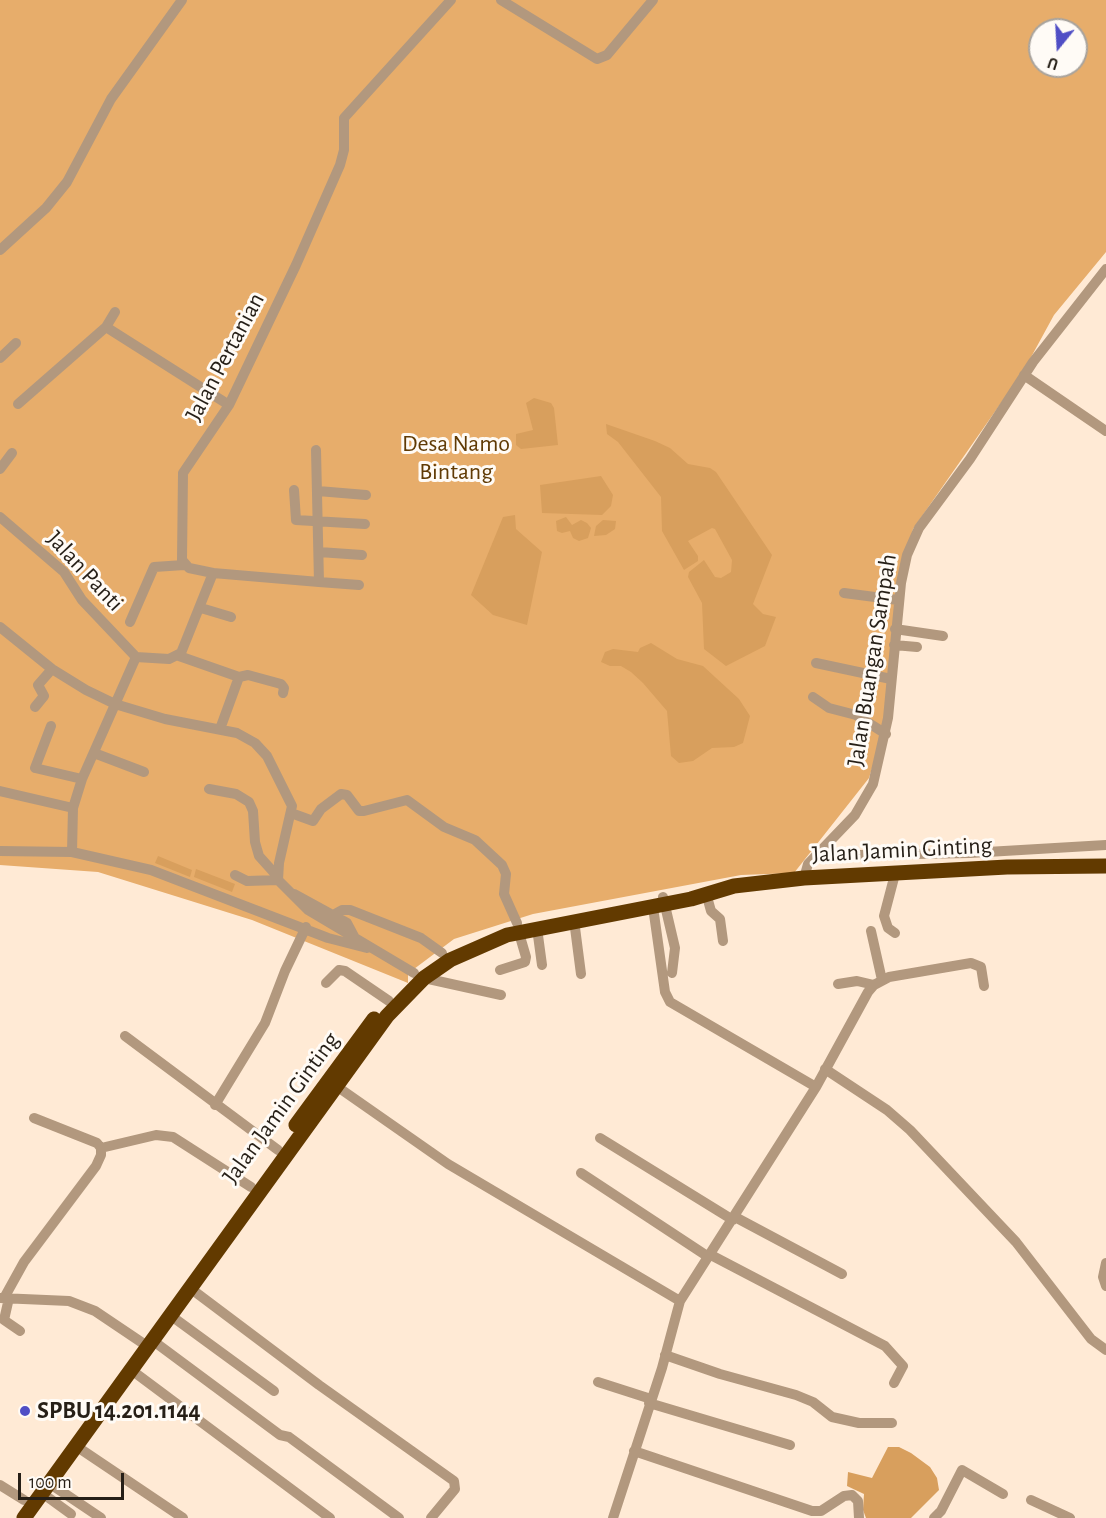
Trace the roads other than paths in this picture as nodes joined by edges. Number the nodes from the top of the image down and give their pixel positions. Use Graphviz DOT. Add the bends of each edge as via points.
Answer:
graph roads {
  1 [pos="182,0"];
  2 [pos="451,0"];
  3 [pos="501,0"];
  4 [pos="653,0"];
  5 [pos="0,250"];
  6 [pos="1106,269"];
  7 [pos="116,312"];
  8 [pos="106,327"];
  9 [pos="16,344"];
  10 [pos="0,358"];
  11 [pos="1024,375"];
  12 [pos="18,404"];
  13 [pos="229,405"];
  14 [pos="1106,431"];
  15 [pos="316,450"];
  16 [pos="12,453"];
  17 [pos="0,469"];
  18 [pos="294,490"];
  19 [pos="318,491"];
  20 [pos="366,495"];
  21 [pos="0,517"];
  22 [pos="319,520"];
  23 [pos="365,524"];
  24 [pos="319,552"];
  25 [pos="362,555"];
  26 [pos="184,565"];
  27 [pos="213,573"];
  28 [pos="319,582"];
  29 [pos="359,585"];
  30 [pos="843,593"];
  31 [pos="898,600"];
  32 [pos="201,608"];
  33 [pos="231,617"];
  34 [pos="130,622"];
  35 [pos="0,627"];
  36 [pos="895,628"];
  37 [pos="943,636"];
  38 [pos="894,645"];
  39 [pos="917,647"];
  40 [pos="179,656"];
  41 [pos="136,657"];
  42 [pos="816,663"];
  43 [pos="52,669"];
  44 [pos="239,676"];
  45 [pos="891,679"];
  46 [pos="283,693"];
  47 [pos="813,697"];
  48 [pos="116,704"];
  49 [pos="35,707"];
  50 [pos="51,726"];
  51 [pos="220,729"];
  52 [pos="886,734"];
  53 [pos="94,753"];
  54 [pos="144,772"];
  55 [pos="82,779"];
  56 [pos="209,789"];
  57 [pos="0,791"];
  58 [pos="73,808"];
  59 [pos="291,813"];
  60 [pos="1106,845"];
  61 [pos="0,851"];
  62 [pos="72,852"];
  63 [pos="970,853"];
  64 [pos="858,855"];
  65 [pos="1106,866"];
  66 [pos="971,869"];
  67 [pos="895,874"];
  68 [pos="235,875"];
  69 [pos="278,878"];
  70 [pos="804,878"];
  71 [pos="288,892"];
  72 [pos="703,894"];
  73 [pos="661,902"];
  74 [pos="333,915"];
  75 [pos="574,920"];
  76 [pos="306,927"];
  77 [pos="518,928"];
  78 [pos="537,928"];
  79 [pos="871,931"];
  80 [pos="895,933"];
  81 [pos="355,938"];
  82 [pos="723,941"];
  83 [pos="370,948"];
  84 [pos="442,953"];
  85 [pos="542,965"];
  86 [pos="500,970"];
  87 [pos="672,973"];
  88 [pos="581,974"];
  89 [pos="419,976"];
  90 [pos="878,982"];
  91 [pos="326,983"];
  92 [pos="838,984"];
  93 [pos="984,986"];
  94 [pos="501,995"];
  95 [pos="389,1001"];
  96 [pos="125,1036"];
  97 [pos="825,1069"];
  98 [pos="332,1084"];
  99 [pos="816,1087"];
  100 [pos="215,1105"];
  101 [pos="34,1118"];
  102 [pos="600,1138"];
  103 [pos="101,1148"];
  104 [pos="278,1150"];
  105 [pos="581,1173"];
  106 [pos="251,1187"];
  107 [pos="734,1219"];
  108 [pos="708,1255"];
  109 [pos="1106,1263"];
  110 [pos="842,1274"];
  111 [pos="1106,1286"];
  112 [pos="190,1288"];
  113 [pos="4,1298"];
  114 [pos="680,1301"];
  115 [pos="170,1315"];
  116 [pos="20,1331"];
  117 [pos="146,1340"];
  118 [pos="1106,1350"];
  119 [pos="665,1355"];
  120 [pos="130,1369"];
  121 [pos="598,1382"];
  122 [pos="894,1383"];
  123 [pos="274,1391"];
  124 [pos="650,1401"];
  125 [pos="892,1423"];
  126 [pos="790,1445"];
  127 [pos="75,1446"];
  128 [pos="634,1451"];
  129 [pos="0,1485"];
  130 [pos="46,1488"];
  131 [pos="1003,1494"];
  132 [pos="24,1500"];
  133 [pos="1031,1500"];
  134 [pos="71,1514"];
  135 [pos="936,1517"];
  136 [pos="12,1518"];
  137 [pos="24,1518"];
  138 [pos="101,1518"];
  139 [pos="183,1518"];
  140 [pos="330,1518"];
  141 [pos="399,1518"];
  142 [pos="431,1518"];
  143 [pos="613,1518"];
  144 [pos="859,1518"];
  145 [pos="1070,1518"];
  1 -- 5 [label="street" via="148,44 95,127 67,182 46,208"];
  2 -- 13 [label="street, Jalan Pertanian" via="344,118 340,165"];
  3 -- 4 [label="street" via="597,59 608,55"];
  6 -- 11 [label="street, Jalan Buangan Sampah"];
  7 -- 8 [label="street"];
  8 -- 12 [label="street"];
  8 -- 13 [label="street"];
  9 -- 10 [label="street"];
  11 -- 14 [label="street"];
  11 -- 31 [label="street, Jalan Buangan Sampah" via="920,528 907,555"];
  13 -- 26 [label="street, Jalan Pertanian" via="183,473"];
  15 -- 19 [label="street"];
  16 -- 17 [label="street"];
  18 -- 22 [label="street" via="295,520"];
  19 -- 20 [label="street"];
  19 -- 22 [label="street"];
  21 -- 41 [label="street, Jalan Panti" via="64,572 82,600"];
  22 -- 23 [label="street"];
  22 -- 24 [label="street"];
  24 -- 25 [label="street"];
  24 -- 28 [label="street"];
  26 -- 27 [label="street"];
  26 -- 34 [label="street" via="154,567"];
  27 -- 28 [label="street"];
  27 -- 32 [label="street"];
  28 -- 29 [label="street"];
  30 -- 31 [label="street"];
  31 -- 36 [label="street, Jalan Buangan Sampah"];
  32 -- 33 [label="street"];
  32 -- 40 [label="street"];
  35 -- 43 [label="street"];
  36 -- 37 [label="street"];
  36 -- 38 [label="street, Jalan Buangan Sampah"];
  38 -- 39 [label="street"];
  38 -- 45 [label="street, Jalan Buangan Sampah"];
  40 -- 41 [label="street"];
  40 -- 44 [label="street"];
  41 -- 48 [label="street"];
  42 -- 45 [label="street"];
  43 -- 48 [label="street"];
  43 -- 49 [label="street" via="40,680 38,685 44,696"];
  44 -- 46 [label="street" via="281,684"];
  44 -- 51 [label="street"];
  45 -- 52 [label="street, Jalan Buangan Sampah"];
  47 -- 52 [label="street" via="829,708 856,715"];
  48 -- 51 [label="street" via="165,719"];
  48 -- 53 [label="street"];
  50 -- 55 [label="street" via="34,768"];
  51 -- 59 [label="street" via="246,736 267,756 290,800"];
  52 -- 70 [label="street, Jalan Buangan Sampah" via="873,784 863,804 808,864"];
  53 -- 54 [label="street"];
  53 -- 55 [label="street"];
  55 -- 58 [label="street"];
  56 -- 69 [label="street" via="249,801 259,856"];
  57 -- 58 [label="street"];
  58 -- 62 [label="street"];
  59 -- 69 [label="street"];
  59 -- 77 [label="street" via="313,821 321,809 341,794 347,795 359,811 407,800 444,826 475,840 502,865 506,874 504,894"];
  60 -- 63 [label="street"];
  61 -- 62 [label="street"];
  62 -- 76 [label="street" via="166,875"];
  63 -- 64 [label="street"];
  63 -- 66 [label="street"];
  65 -- 66 [label="highway, Jalan Jamin Ginting"];
  66 -- 67 [label="highway, Jalan Jamin Ginting"];
  67 -- 70 [label="highway, Jalan Jamin Ginting"];
  67 -- 80 [label="street" via="884,916 888,928"];
  68 -- 69 [label="street" via="247,881"];
  69 -- 71 [label="street"];
  70 -- 72 [label="highway, Jalan Jamin Ginting" via="734,886"];
  71 -- 74 [label="street"];
  71 -- 81 [label="street" via="308,910"];
  72 -- 73 [label="highway, Jalan Jamin Ginting"];
  72 -- 82 [label="street" via="720,919"];
  73 -- 75 [label="highway, Jalan Jamin Ginting"];
  73 -- 77 [label="highway, Jalan Jamin Ginting" via="602,905"];
  73 -- 87 [label="street" via="675,948"];
  73 -- 99 [label="street" via="665,992 670,1002"];
  74 -- 81 [label="street" via="347,923"];
  74 -- 84 [label="street" via="350,910 421,938"];
  75 -- 78 [label="highway, Jalan Jamin Ginting"];
  75 -- 88 [label="street"];
  76 -- 83 [label="street" via="351,945"];
  76 -- 100 [label="street" via="266,1023"];
  77 -- 78 [label="highway, Jalan Jamin Ginting"];
  77 -- 84 [label="highway, Jalan Jamin Ginting" via="470,939"];
  77 -- 86 [label="street" via="525,962"];
  77 -- 89 [label="highway, Jalan Jamin Ginting"];
  78 -- 85 [label="street"];
  79 -- 90 [label="street"];
  81 -- 83 [label="street"];
  83 -- 89 [label="street"];
  84 -- 89 [label="highway, Jalan Jamin Ginting"];
  89 -- 94 [label="street"];
  89 -- 95 [label="highway, Jalan Jamin Ginting"];
  89 -- 98 [label="highway, Jalan Jamin Ginting"];
  90 -- 92 [label="street"];
  90 -- 93 [label="street" via="974,963 981,967"];
  90 -- 97 [label="street"];
  91 -- 95 [label="street" via="339,970 345,970"];
  95 -- 98 [label="highway, Jalan Jamin Ginting"];
  96 -- 100 [label="street"];
  97 -- 99 [label="street"];
  97 -- 118 [label="street" via="910,1130 1016,1242 1091,1339"];
  98 -- 104 [label="highway, Jalan Jamin Ginting"];
  98 -- 112 [label="highway, Jalan Jamin Ginting"];
  98 -- 114 [label="street" via="448,1164"];
  99 -- 107 [label="street"];
  100 -- 104 [label="street"];
  101 -- 103 [label="street" via="98,1143"];
  102 -- 107 [label="street"];
  103 -- 106 [label="street" via="156,1135 173,1137"];
  103 -- 113 [label="street" via="96,1166 24,1262"];
  104 -- 106 [label="highway, Jalan Jamin Ginting"];
  105 -- 108 [label="street"];
  106 -- 117 [label="highway, Jalan Jamin Ginting"];
  107 -- 108 [label="street"];
  107 -- 110 [label="street"];
  108 -- 114 [label="street"];
  108 -- 122 [label="street" via="885,1346 903,1366"];
  109 -- 111 [label="street"];
  112 -- 115 [label="highway, Jalan Jamin Ginting"];
  112 -- 142 [label="street" via="454,1482 455,1489"];
  113 -- 116 [label="street" via="4,1320"];
  113 -- 117 [label="street" via="69,1301"];
  114 -- 119 [label="street"];
  115 -- 117 [label="highway, Jalan Jamin Ginting"];
  115 -- 123 [label="street"];
  117 -- 120 [label="highway, Jalan Jamin Ginting"];
  117 -- 132 [label="highway, Jalan Jamin Ginting"];
  117 -- 141 [label="street"];
  119 -- 124 [label="street"];
  119 -- 125 [label="street" via="796,1395 832,1417 868,1424"];
  120 -- 127 [label="highway, Jalan Jamin Ginting"];
  120 -- 140 [label="street"];
  121 -- 124 [label="street"];
  124 -- 126 [label="street"];
  124 -- 128 [label="street"];
  127 -- 130 [label="highway, Jalan Jamin Ginting"];
  127 -- 139 [label="street"];
  128 -- 143 [label="street"];
  128 -- 144 [label="street" via="812,1511 821,1511 852,1495 858,1501"];
  129 -- 132 [label="street"];
  130 -- 134 [label="street"];
  130 -- 137 [label="highway, Jalan Jamin Ginting"];
  130 -- 138 [label="street"];
  131 -- 135 [label="street" via="962,1470"];
  132 -- 136 [label="highway, Jalan Jamin Ginting"];
  133 -- 145 [label="street"];
}
